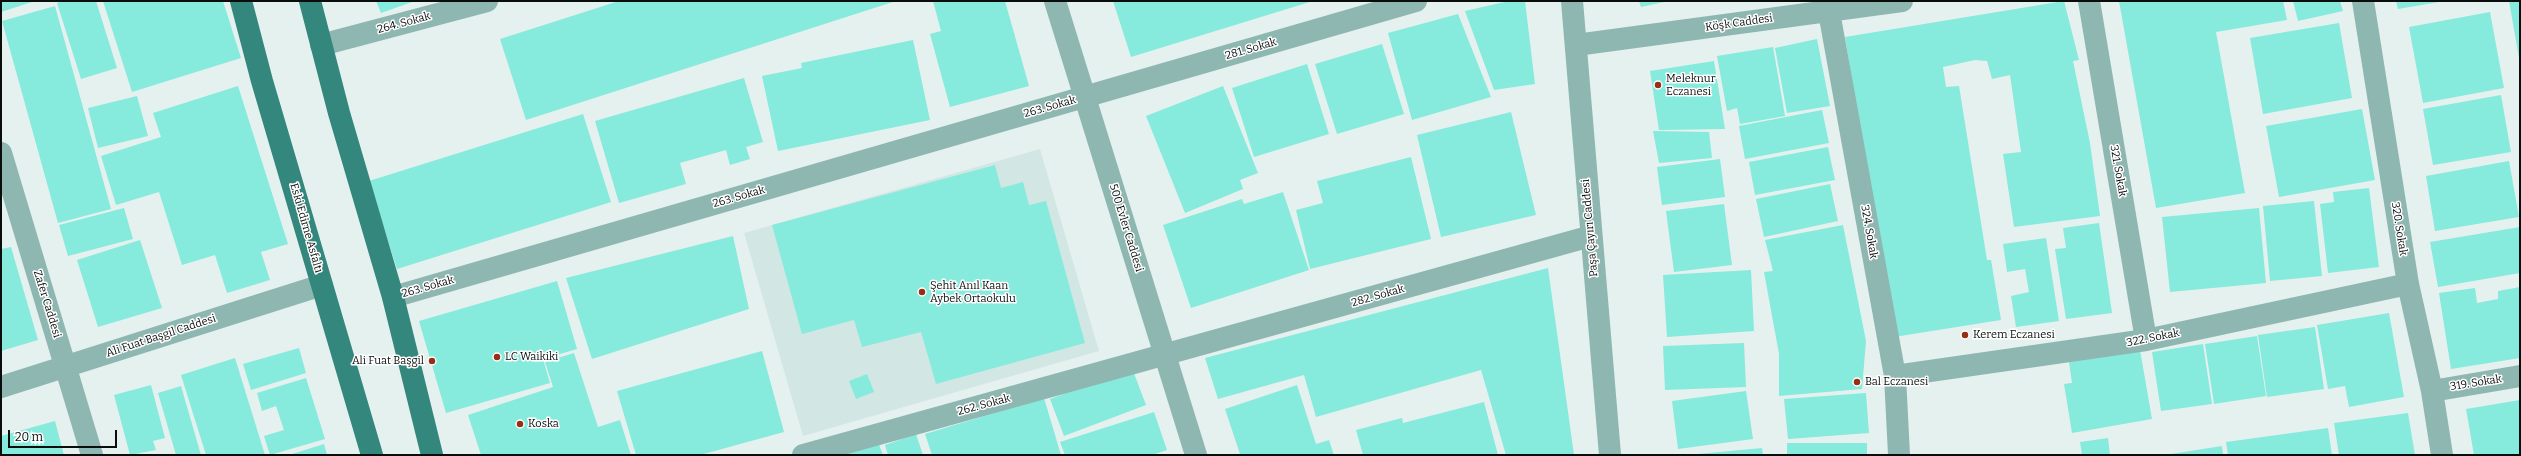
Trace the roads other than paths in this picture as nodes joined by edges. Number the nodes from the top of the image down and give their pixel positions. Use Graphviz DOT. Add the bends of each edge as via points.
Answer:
graph roads {
  1 [pos="241,1"];
  2 [pos="310,1"];
  3 [pos="487,1"];
  4 [pos="1056,1"];
  5 [pos="1416,1"];
  6 [pos="1572,1"];
  7 [pos="1902,1"];
  8 [pos="2089,1"];
  9 [pos="2363,1"];
  10 [pos="1828,6"];
  11 [pos="321,45"];
  12 [pos="1576,45"];
  13 [pos="1085,97"];
  14 [pos="1,153"];
  15 [pos="1591,236"];
  16 [pos="2408,284"];
  17 [pos="322,285"];
  18 [pos="393,297"];
  19 [pos="2146,340"];
  20 [pos="1165,355"];
  21 [pos="67,366"];
  22 [pos="1895,376"];
  23 [pos="2520,376"];
  24 [pos="1,387"];
  25 [pos="2432,391"];
  26 [pos="92,455"];
  27 [pos="372,455"];
  28 [pos="432,455"];
  29 [pos="803,455"];
  30 [pos="1196,455"];
  31 [pos="1610,455"];
  32 [pos="1899,455"];
  33 [pos="2442,455"];
  1 -- 17 [label="main road, Eski Edirne Asfaltı"];
  2 -- 11 [label="main road"];
  3 -- 11 [label="street, 264. Sokak"];
  4 -- 13 [label="street, 500 Evler Caddesi"];
  5 -- 13 [label="street, 281. Sokak"];
  6 -- 12 [label="street, Paşa Çayırı Caddesi"];
  7 -- 10 [label="street, Köşk Caddesi"];
  8 -- 19 [label="street, 321. Sokak"];
  9 -- 16 [label="street, 320. Sokak"];
  10 -- 12 [label="street, Köşk Caddesi"];
  10 -- 22 [label="street, 324. Sokak"];
  11 -- 18 [label="main road"];
  12 -- 15 [label="street, Paşa Çayırı Caddesi"];
  13 -- 18 [label="street, 263. Sokak"];
  13 -- 20 [label="street, 500 Evler Caddesi"];
  14 -- 21 [label="street, Zafer Caddesi"];
  15 -- 20 [label="street, 282. Sokak"];
  15 -- 31 [label="street, Paşa Çayırı Caddesi"];
  16 -- 19 [label="street, 322. Sokak"];
  16 -- 25 [label="street, 320. Sokak"];
  17 -- 21 [label="street, Ali Fuat Başgil Caddesi"];
  17 -- 27 [label="main road, Eski Edirne Asfaltı"];
  18 -- 28 [label="main road"];
  19 -- 22 [label="street, 322. Sokak"];
  20 -- 29 [label="street, 262. Sokak"];
  20 -- 30 [label="street, 500 Evler Caddesi"];
  21 -- 24 [label="street, Ali Fuat Başgil Caddesi"];
  21 -- 26 [label="street, Zafer Caddesi"];
  22 -- 32 [label="street, 324. Sokak"];
  23 -- 25 [label="street, 319. Sokak"];
  25 -- 33 [label="street, 320. Sokak"];
}
